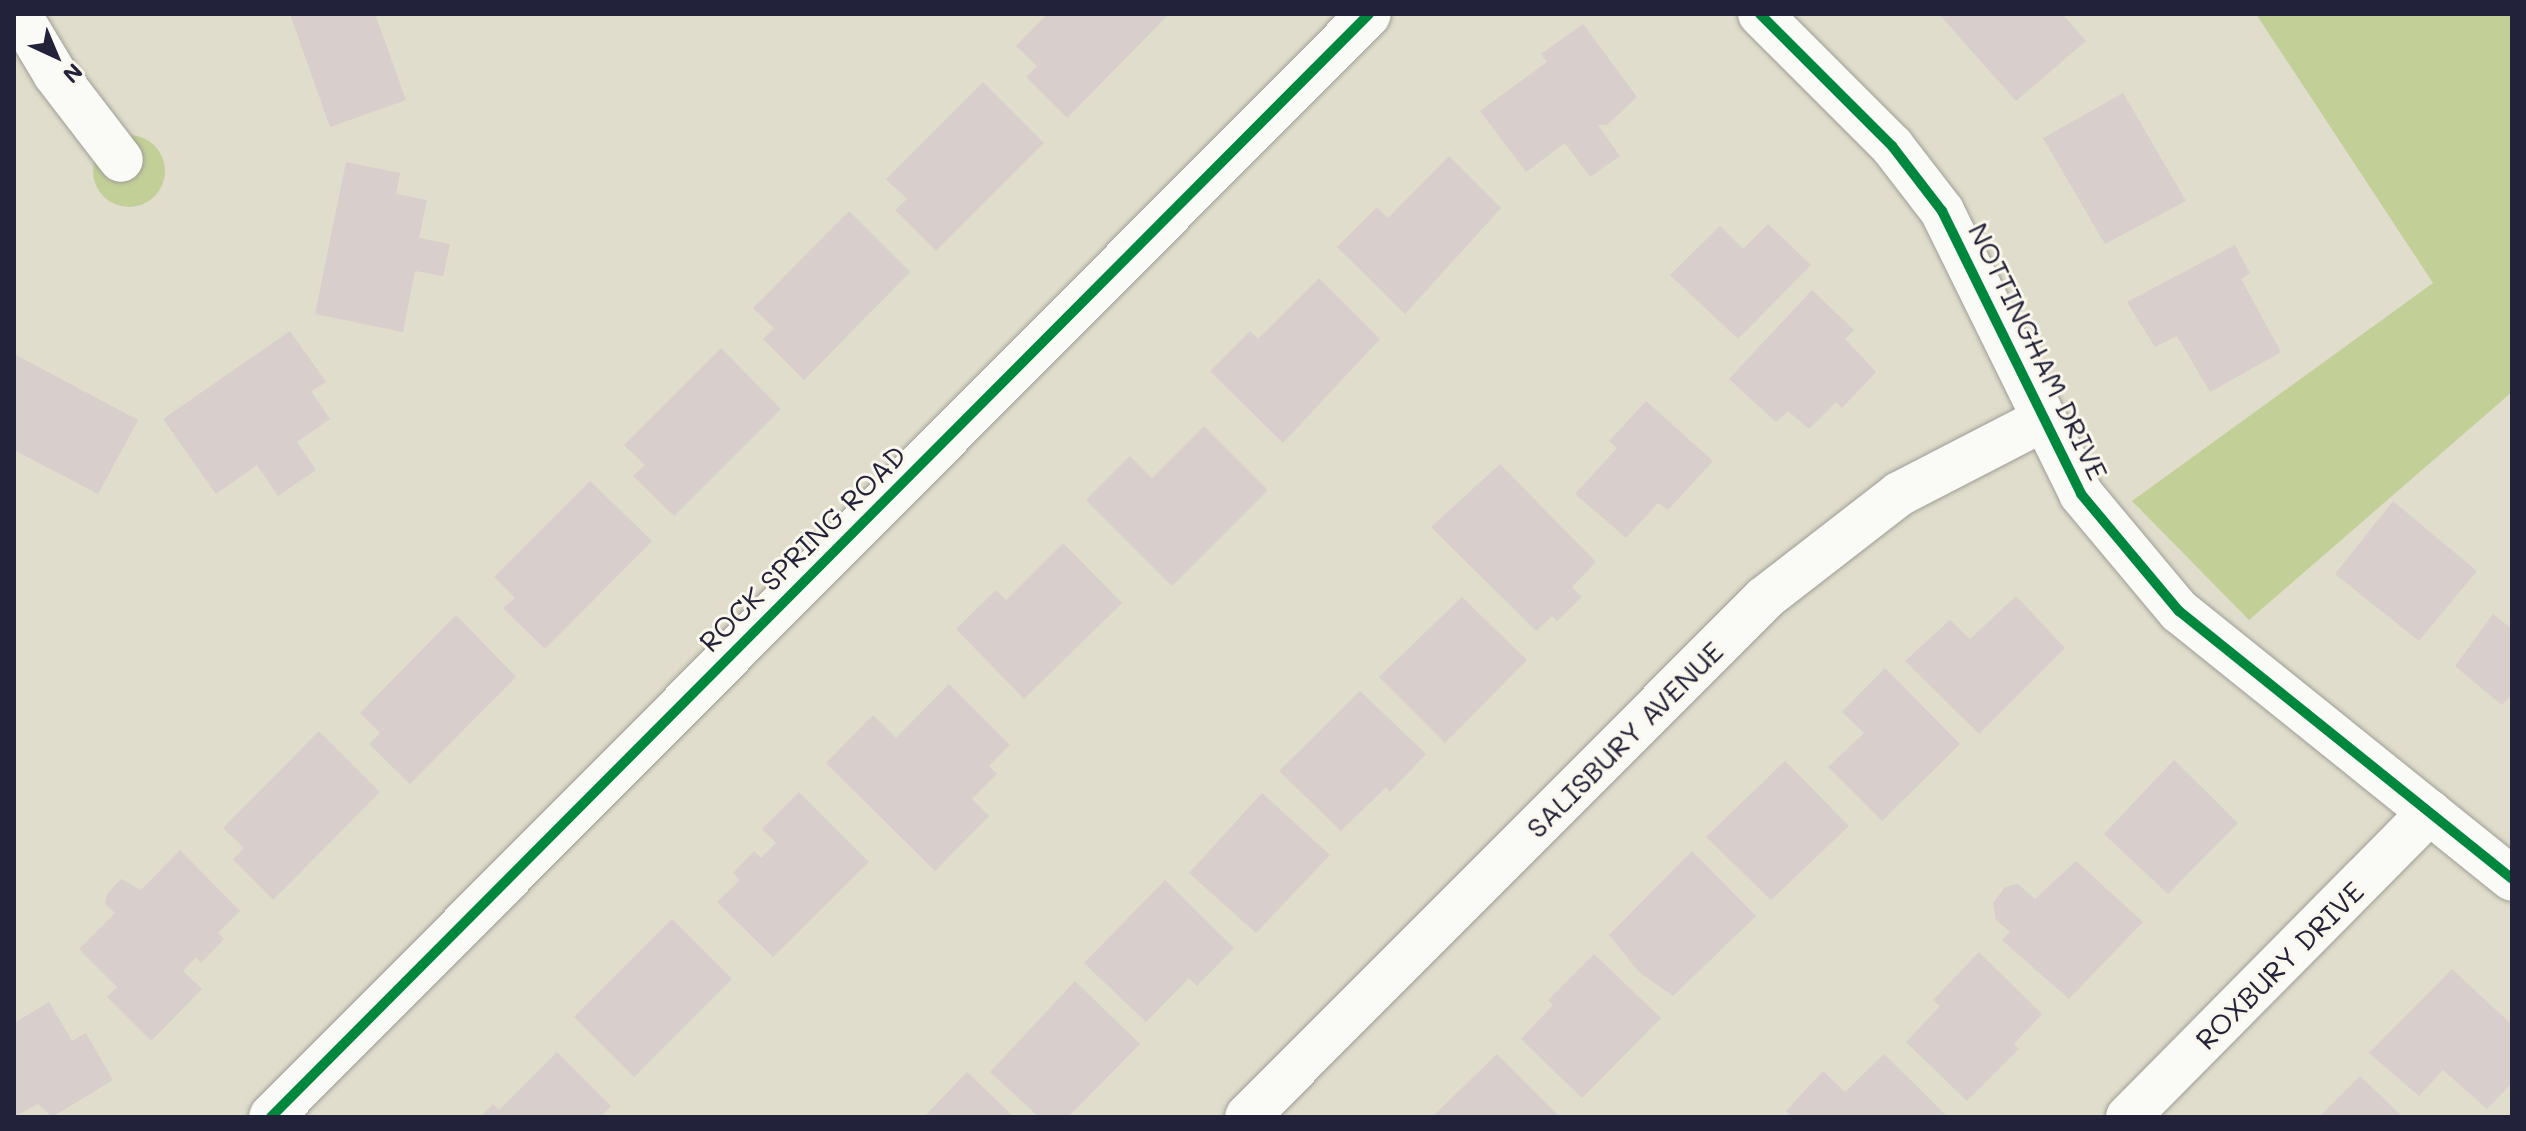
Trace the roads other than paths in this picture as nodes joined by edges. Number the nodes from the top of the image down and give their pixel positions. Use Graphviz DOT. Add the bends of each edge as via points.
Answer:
graph roads {
  1 [pos="19,14"];
  2 [pos="1369,14"];
  3 [pos="1760,14"];
  4 [pos="121,160"];
  5 [pos="2044,419"];
  6 [pos="2430,812"];
  7 [pos="2512,879"];
  8 [pos="271,1117"];
  9 [pos="1247,1117"];
  10 [pos="2128,1117"];
  1 -- 4 [label="street" via="55,74"];
  2 -- 8 [label="street, ROCK SPRING ROAD"];
  3 -- 5 [label="street, NOTTINGHAM DRIVE" via="1892,146 1942,211"];
  5 -- 6 [label="street, NOTTINGHAM DRIVE" via="2081,494 2179,611"];
  5 -- 9 [label="street, SALISBURY AVENUE" via="1899,494 1765,598"];
  6 -- 7 [label="street, NOTTINGHAM DRIVE"];
  6 -- 10 [label="street, ROXBURY DRIVE"];
}
